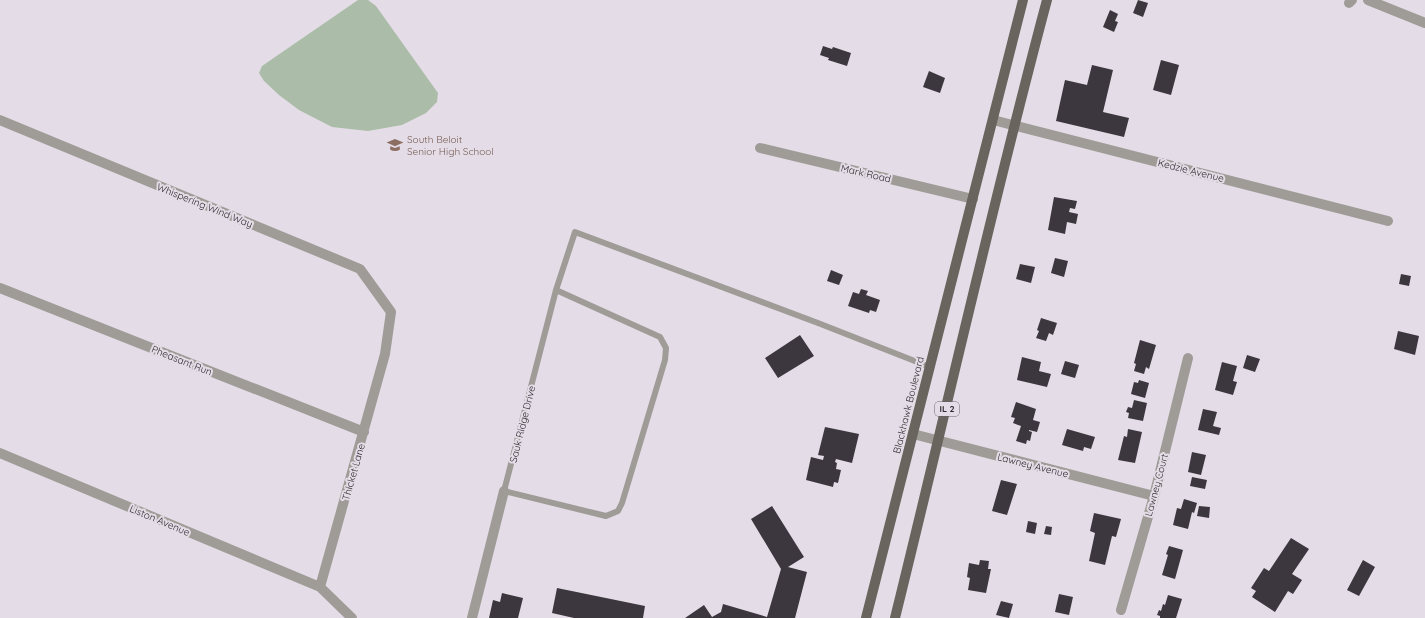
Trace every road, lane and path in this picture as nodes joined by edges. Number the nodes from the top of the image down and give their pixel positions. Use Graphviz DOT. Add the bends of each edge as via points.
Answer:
graph roads {
  1 [pos="1023,0"];
  2 [pos="1047,0"];
  3 [pos="1368,0"];
  4 [pos="1425,23"];
  5 [pos="0,120"];
  6 [pos="993,120"];
  7 [pos="1014,125"];
  8 [pos="760,148"];
  9 [pos="973,199"];
  10 [pos="1388,221"];
  11 [pos="0,288"];
  12 [pos="556,290"];
  13 [pos="392,312"];
  14 [pos="1188,358"];
  15 [pos="930,367"];
  16 [pos="364,432"];
  17 [pos="913,434"];
  18 [pos="939,441"];
  19 [pos="0,453"];
  20 [pos="504,492"];
  21 [pos="1154,496"];
  22 [pos="320,587"];
  23 [pos="1121,610"];
  24 [pos="352,618"];
  25 [pos="472,618"];
  26 [pos="866,618"];
  27 [pos="895,618"];
  1 -- 6 [label="main road, IL 2"];
  2 -- 7 [label="main road, IL 2"];
  3 -- 4 [label="street"];
  5 -- 13 [label="street, Whispering Wind Way" via="360,269"];
  6 -- 7 [label="street, Kedzie Avenue"];
  6 -- 9 [label="main road, IL 2"];
  7 -- 10 [label="street, Kedzie Avenue"];
  7 -- 18 [label="main road, IL 2"];
  8 -- 9 [label="street, Mark Road"];
  9 -- 15 [label="main road, Blackhawk Boulevard / IL 2"];
  11 -- 16 [label="street, Pheasant Run"];
  12 -- 15 [label="lane, Sauk Ridge Drive" via="575,232"];
  12 -- 20 [label="lane, Sauk Ridge Drive"];
  12 -- 20 [label="lane" via="660,337 666,348 665,360 618,511 606,516"];
  13 -- 16 [label="street, Thicket Lane" via="385,354"];
  14 -- 21 [label="street, Lawney Court"];
  15 -- 17 [label="main road, Blackhawk Boulevard / IL 2"];
  16 -- 22 [label="street, Thicket Lane"];
  17 -- 18 [label="street, Lawney Avenue"];
  17 -- 26 [label="main road, Blackhawk Boulevard / IL 2"];
  18 -- 21 [label="street, Lawney Avenue"];
  18 -- 27 [label="main road, IL 2"];
  19 -- 22 [label="street, Liston Avenue"];
  20 -- 25 [label="street, Sauk Ridge Drive"];
  21 -- 23 [label="street, Lawney Court"];
  22 -- 24 [label="street"];
}
